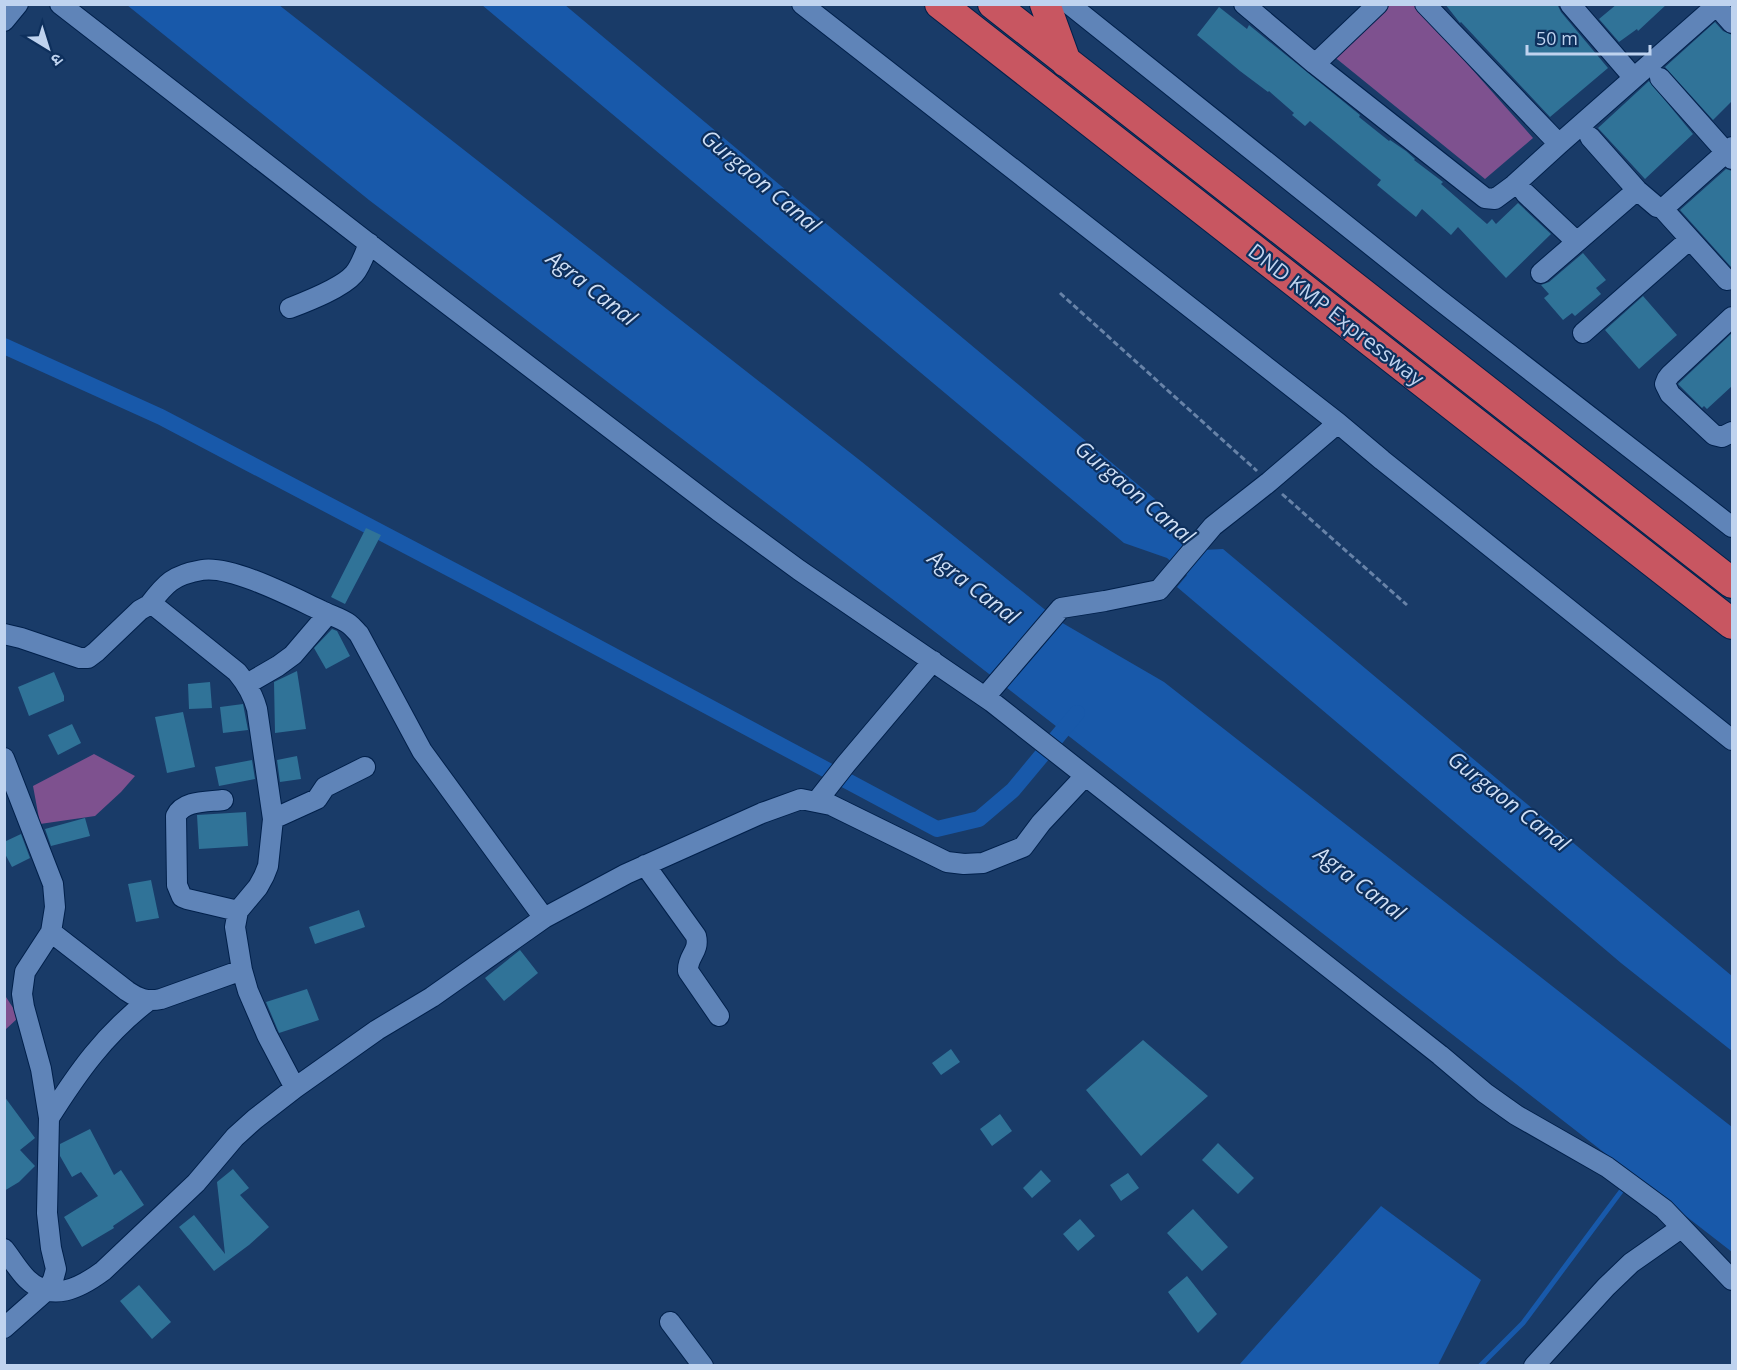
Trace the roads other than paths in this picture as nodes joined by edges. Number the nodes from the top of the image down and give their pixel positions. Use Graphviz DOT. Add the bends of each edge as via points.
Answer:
graph roads {
  1 [pos="18,4"];
  2 [pos="60,4"];
  3 [pos="802,4"];
  4 [pos="940,4"];
  5 [pos="993,4"];
  6 [pos="1045,4"];
  7 [pos="1069,4"];
  8 [pos="1244,4"];
  9 [pos="1378,4"];
  10 [pos="1425,4"];
  11 [pos="1570,4"];
  12 [pos="1725,14"];
  13 [pos="4,21"];
  14 [pos="1066,62"];
  15 [pos="1315,64"];
  16 [pos="1634,78"];
  17 [pos="1660,78"];
  18 [pos="1590,137"];
  19 [pos="1558,144"];
  20 [pos="1730,153"];
  21 [pos="1637,190"];
  22 [pos="1525,193"];
  23 [pos="1662,208"];
  24 [pos="1690,239"];
  25 [pos="1576,242"];
  26 [pos="369,243"];
  27 [pos="1541,273"];
  28 [pos="1727,280"];
  29 [pos="290,309"];
  30 [pos="1732,317"];
  31 [pos="1582,333"];
  32 [pos="1338,423"];
  33 [pos="1732,432"];
  34 [pos="1732,527"];
  35 [pos="1732,583"];
  36 [pos="149,605"];
  37 [pos="328,614"];
  38 [pos="1732,624"];
  39 [pos="4,634"];
  40 [pos="933,661"];
  41 [pos="247,684"];
  42 [pos="985,697"];
  43 [pos="1732,740"];
  44 [pos="4,758"];
  45 [pos="365,767"];
  46 [pos="1085,776"];
  47 [pos="223,800"];
  48 [pos="817,801"];
  49 [pos="273,819"];
  50 [pos="645,866"];
  51 [pos="238,911"];
  52 [pos="544,918"];
  53 [pos="51,932"];
  54 [pos="242,970"];
  55 [pos="148,1001"];
  56 [pos="719,1016"];
  57 [pos="295,1088"];
  58 [pos="49,1118"];
  59 [pos="1681,1228"];
  60 [pos="4,1249"];
  61 [pos="1732,1281"];
  62 [pos="47,1290"];
  63 [pos="670,1322"];
  64 [pos="4,1328"];
  65 [pos="703,1365"];
  66 [pos="1534,1365"];
  1 -- 13 [label="street"];
  2 -- 26 [label="street"];
  3 -- 32 [label="street"];
  4 -- 38 [label="highway, DND KMP Expressway"];
  5 -- 14 [label="highway, DND KMP Expressway"];
  6 -- 14 [label="highway"];
  7 -- 34 [label="street"];
  8 -- 15 [label="street"];
  9 -- 15 [label="street"];
  10 -- 19 [label="street"];
  11 -- 16 [label="street"];
  12 -- 16 [label="street"];
  14 -- 35 [label="highway, DND KMP Expressway"];
  15 -- 19 [label="street" via="1485,198 1493,200 1501,195"];
  16 -- 19 [label="street"];
  17 -- 20 [label="street"];
  18 -- 21 [label="street"];
  20 -- 23 [label="street"];
  21 -- 23 [label="street"];
  21 -- 25 [label="street"];
  22 -- 25 [label="street"];
  23 -- 24 [label="street"];
  24 -- 28 [label="street"];
  24 -- 31 [label="street"];
  25 -- 27 [label="street"];
  26 -- 29 [label="street" via="349,279"];
  26 -- 40 [label="street" via="720,512"];
  30 -- 33 [label="street" via="1665,384 1666,390 1714,435 1722,437"];
  32 -- 42 [label="street" via="1213,525 1159,590 1061,608"];
  32 -- 43 [label="street"];
  36 -- 37 [label="street" via="165,584 175,578 216,569"];
  36 -- 39 [label="street" via="88,658"];
  36 -- 41 [label="street" via="237,672"];
  37 -- 41 [label="street" via="293,655"];
  37 -- 52 [label="street" via="359,634 422,751"];
  40 -- 42 [label="street"];
  40 -- 48 [label="street"];
  41 -- 49 [label="street" via="257,709"];
  42 -- 46 [label="street"];
  44 -- 53 [label="street" via="53,884 56,907"];
  45 -- 49 [label="street" via="325,787 317,799"];
  46 -- 48 [label="street" via="1023,847 983,863 948,862"];
  46 -- 59 [label="street" via="1485,1094 1607,1167 1664,1209"];
  47 -- 51 [label="street" via="190,804 178,810 177,885 182,897"];
  48 -- 50 [label="street" via="791,802"];
  49 -- 51 [label="street" via="268,866 258,887"];
  50 -- 52 [label="street"];
  50 -- 56 [label="street" via="696,936 697,947 688,971"];
  51 -- 54 [label="street" via="235,927"];
  52 -- 57 [label="street"];
  53 -- 55 [label="street" via="127,991"];
  53 -- 58 [label="street" via="25,972 22,993"];
  54 -- 55 [label="street"];
  54 -- 57 [label="street" via="255,1010"];
  55 -- 58 [label="street" via="84,1065"];
  57 -- 62 [label="street" via="248,1125 196,1183 102,1271 75,1289"];
  58 -- 62 [label="street" via="47,1213 56,1269"];
  59 -- 61 [label="street"];
  59 -- 66 [label="street" via="1631,1263"];
  60 -- 62 [label="street" via="28,1280"];
  62 -- 64 [label="street"];
  63 -- 65 [label="street"];
}
